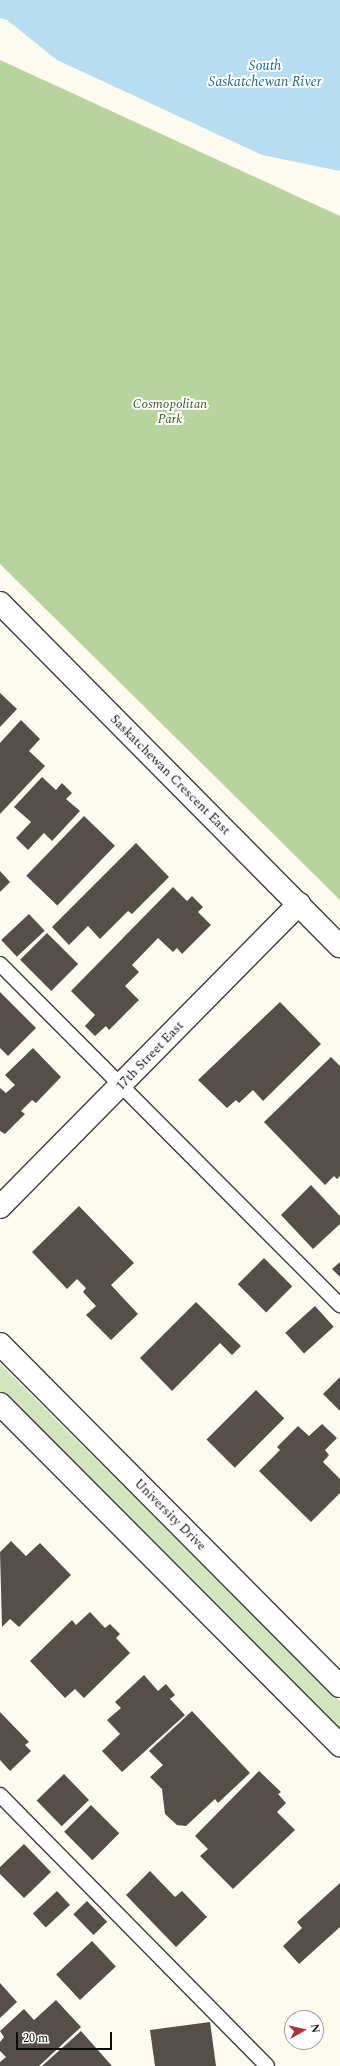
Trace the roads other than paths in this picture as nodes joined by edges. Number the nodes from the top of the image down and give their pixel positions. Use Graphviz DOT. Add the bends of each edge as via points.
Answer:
graph roads {
  1 [pos="0,604"];
  2 [pos="299,904"];
  3 [pos="340,946"];
  4 [pos="0,964"];
  5 [pos="120,1087"];
  6 [pos="0,1207"];
  7 [pos="340,1305"];
  8 [pos="0,1344"];
  9 [pos="0,1404"];
  10 [pos="340,1686"];
  11 [pos="340,1744"];
  12 [pos="0,1795"];
  13 [pos="267,2066"];
  1 -- 2 [label="street, Saskatchewan Crescent East"];
  2 -- 3 [label="street, Saskatchewan Crescent East"];
  2 -- 5 [label="street, 17th Street East"];
  4 -- 5 [label="lane"];
  5 -- 6 [label="street, 17th Street East"];
  5 -- 7 [label="lane"];
  8 -- 10 [label="street, University Drive"];
  9 -- 11 [label="street"];
  12 -- 13 [label="lane"];
}
